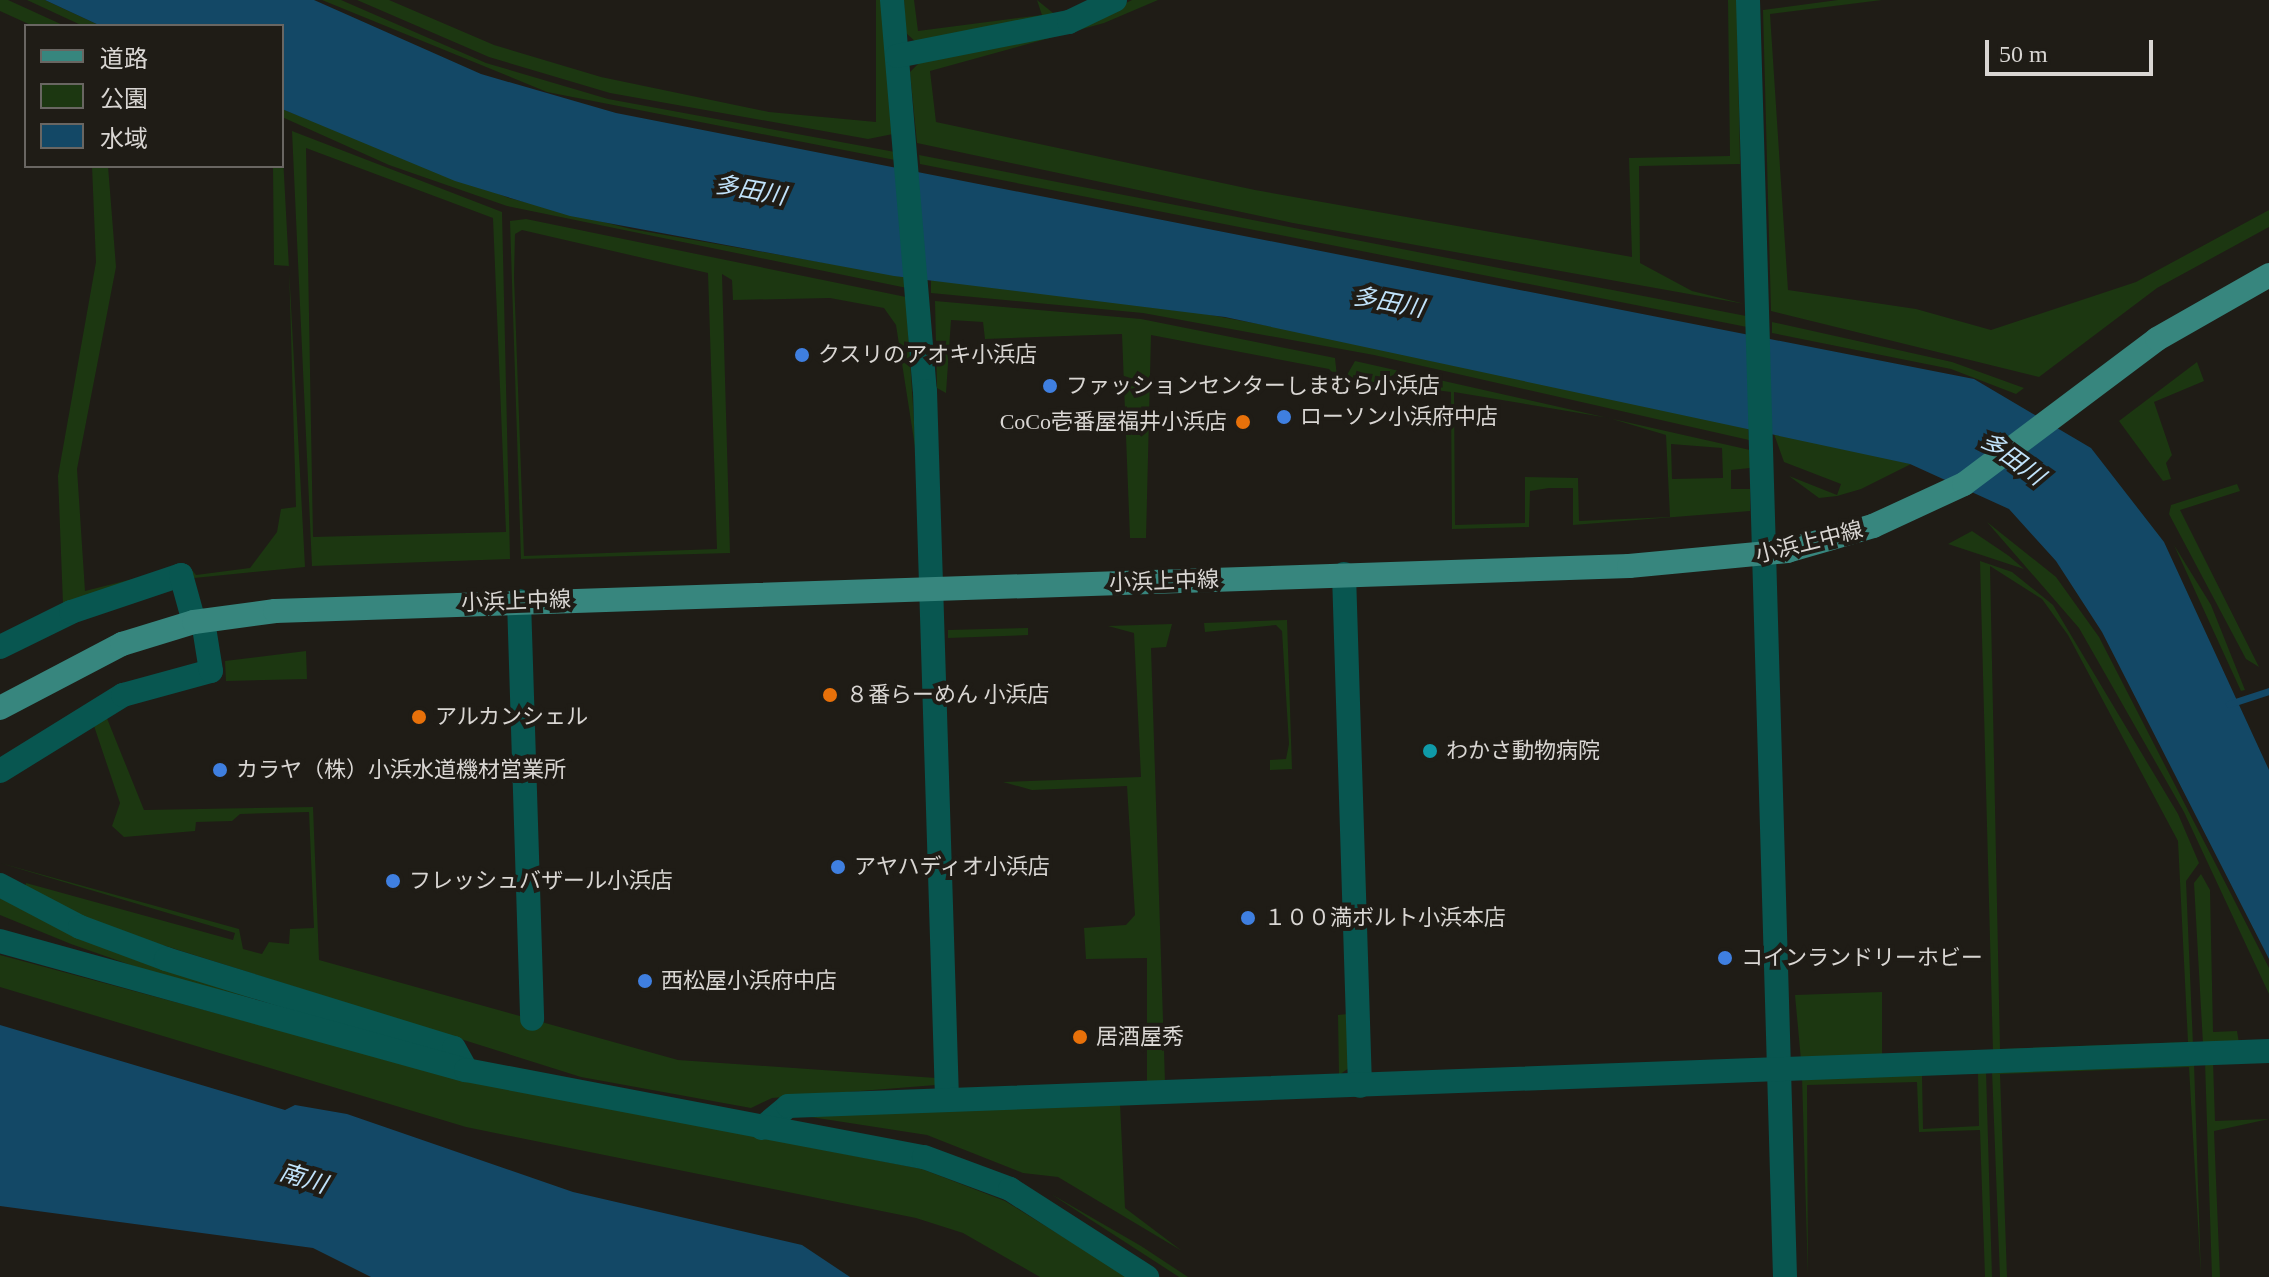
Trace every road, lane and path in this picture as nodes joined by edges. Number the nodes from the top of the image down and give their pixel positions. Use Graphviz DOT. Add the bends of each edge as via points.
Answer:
graph roads {
  1 [pos="892,0"];
  2 [pos="1115,0"];
  3 [pos="1748,0"];
  4 [pos="897,56"];
  5 [pos="2269,275"];
  6 [pos="1761,556"];
  7 [pos="1344,574"];
  8 [pos="932,590"];
  9 [pos="519,601"];
  10 [pos="198,622"];
  11 [pos="0,647"];
  12 [pos="0,708"];
  13 [pos="0,771"];
  14 [pos="0,885"];
  15 [pos="0,941"];
  16 [pos="532,1019"];
  17 [pos="2269,1051"];
  18 [pos="1778,1069"];
  19 [pos="466,1070"];
  20 [pos="1360,1086"];
  21 [pos="947,1100"];
  22 [pos="762,1128"];
  23 [pos="1147,1277"];
  24 [pos="1785,1277"];
  1 -- 4 [label="street"];
  2 -- 4 [label="street" via="1069,22"];
  3 -- 6 [label="street"];
  4 -- 8 [label="street" via="918,289"];
  5 -- 6 [label="main road, 小浜上中線" via="2157,339 1939,497 1846,536"];
  6 -- 7 [label="main road, 小浜上中線"];
  6 -- 18 [label="street"];
  7 -- 8 [label="main road, 小浜上中線"];
  7 -- 20 [label="street"];
  8 -- 9 [label="main road, 小浜上中線"];
  8 -- 21 [label="street"];
  9 -- 10 [label="main road, 小浜上中線" via="275,611"];
  9 -- 16 [label="street"];
  10 -- 11 [label="street" via="181,575 71,612"];
  10 -- 12 [label="main road, 小浜上中線" via="95,654"];
  10 -- 13 [label="street" via="211,671 103,705"];
  14 -- 19 [label="street" via="80,927 166,959 454,1048"];
  15 -- 19 [label="street"];
  17 -- 18 [label="street"];
  18 -- 20 [label="street"];
  18 -- 24 [label="street"];
  19 -- 22 [label="street"];
  20 -- 21 [label="street"];
  21 -- 22 [label="street" via="788,1106"];
  22 -- 23 [label="street" via="893,1149 983,1176"];
}
